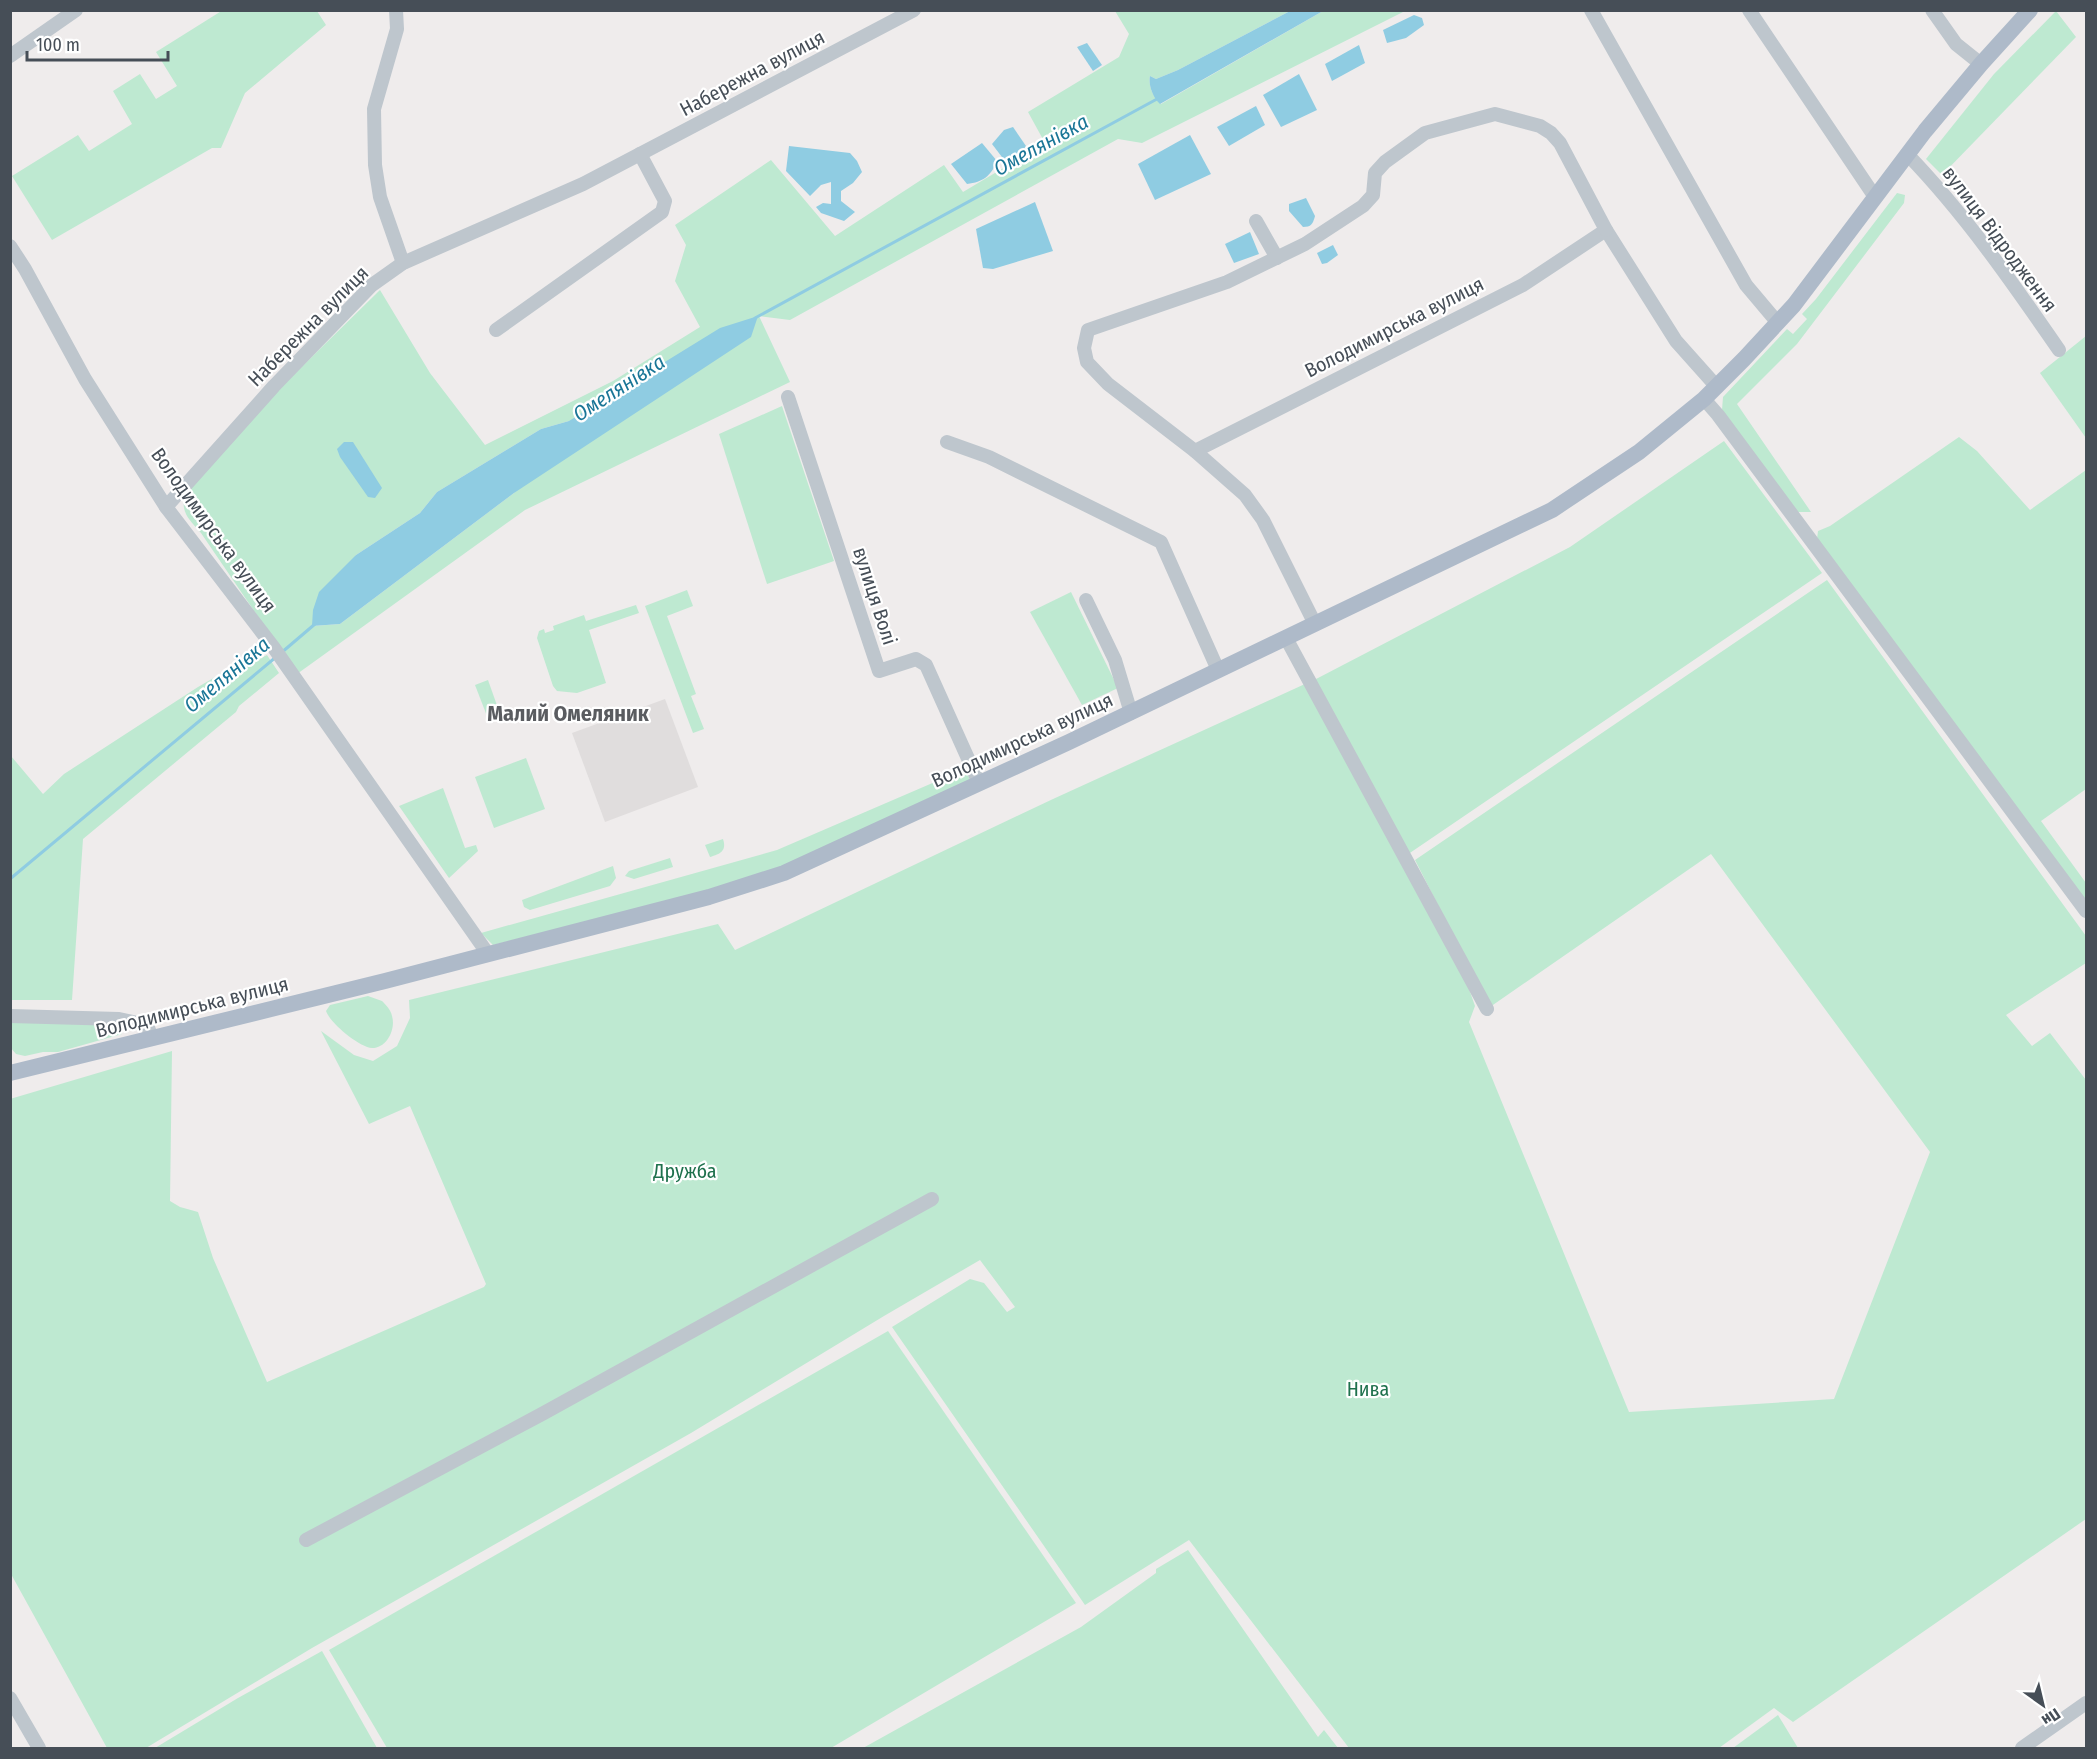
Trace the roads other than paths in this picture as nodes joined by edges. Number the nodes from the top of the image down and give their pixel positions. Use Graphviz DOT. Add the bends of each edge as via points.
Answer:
graph roads {
  1 [pos="76,10"];
  2 [pos="388,10"];
  3 [pos="914,10"];
  4 [pos="1591,10"];
  5 [pos="1749,10"];
  6 [pos="1932,10"];
  7 [pos="2030,10"];
  8 [pos="396,18"];
  9 [pos="10,56"];
  10 [pos="1981,64"];
  11 [pos="640,154"];
  12 [pos="1907,154"];
  13 [pos="1875,197"];
  14 [pos="1256,221"];
  15 [pos="1606,230"];
  16 [pos="10,246"];
  17 [pos="1277,258"];
  18 [pos="403,263"];
  19 [pos="1778,323"];
  20 [pos="496,330"];
  21 [pos="2059,350"];
  22 [pos="1717,387"];
  23 [pos="788,397"];
  24 [pos="1704,399"];
  25 [pos="947,442"];
  26 [pos="1196,451"];
  27 [pos="166,507"];
  28 [pos="1086,600"];
  29 [pos="1315,624"];
  30 [pos="1286,638"];
  31 [pos="1218,670"];
  32 [pos="1131,713"];
  33 [pos="979,783"];
  34 [pos="2086,911"];
  35 [pos="488,954"];
  36 [pos="1487,1009"];
  37 [pos="10,1016"];
  38 [pos="152,1038"];
  39 [pos="10,1073"];
  40 [pos="932,1199"];
  41 [pos="306,1540"];
  42 [pos="10,1698"];
  43 [pos="2086,1703"];
  44 [pos="39,1749"];
  45 [pos="2022,1749"];
  1 -- 9 [label="street"];
  2 -- 8 [label="street"];
  3 -- 11 [label="street, Набережна вулиця"];
  4 -- 19 [label="street" via="1746,285"];
  5 -- 13 [label="street"];
  6 -- 10 [label="street" via="1956,44"];
  7 -- 10 [label="main road, Володимирська вулиця"];
  8 -- 18 [label="street" via="374,109 375,165 380,197"];
  10 -- 12 [label="main road, Володимирська вулиця"];
  11 -- 18 [label="street, Набережна вулиця" via="583,184"];
  11 -- 20 [label="street" via="665,201 662,212"];
  12 -- 13 [label="main road, Володимирська вулиця"];
  12 -- 21 [label="street, вулиця Відродження" via="1942,191 1991,254"];
  13 -- 19 [label="main road, Володимирська вулиця"];
  14 -- 17 [label="street"];
  15 -- 17 [label="street" via="1551,133 1540,126 1495,114 1425,133 1374,173 1373,195 1363,206"];
  15 -- 22 [label="street" via="1676,341"];
  15 -- 26 [label="street, Володимирська вулиця" via="1523,285"];
  16 -- 27 [label="street, Володимирська вулиця" via="85,378"];
  17 -- 26 [label="street" via="1227,282 1088,330 1084,348 1087,362 1108,384"];
  18 -- 27 [label="street, Набережна вулиця" via="372,285 274,386"];
  19 -- 22 [label="main road, Володимирська вулиця"];
  22 -- 24 [label="main road, Володимирська вулиця"];
  23 -- 33 [label="street, вулиця Волі" via="879,671 916,659 926,665"];
  24 -- 29 [label="main road, Володимирська вулиця" via="1640,452 1552,510"];
  24 -- 34 [label="street"];
  25 -- 31 [label="street" via="989,457 1161,542"];
  26 -- 29 [label="street" via="1245,495 1257,512"];
  27 -- 35 [label="street, Володимирська вулиця" via="277,652"];
  28 -- 32 [label="street" via="1115,660"];
  29 -- 30 [label="main road, Володимирська вулиця"];
  30 -- 31 [label="main road, Володимирська вулиця"];
  30 -- 36 [label="street"];
  31 -- 32 [label="main road, Володимирська вулиця"];
  32 -- 33 [label="main road, Володимирська вулиця"];
  33 -- 35 [label="main road, Володимирська вулиця" via="784,873 709,897"];
  35 -- 38 [label="main road, Володимирська вулиця"];
  37 -- 38 [label="street" via="147,1024"];
  38 -- 39 [label="main road, Володимирська вулиця"];
  40 -- 41 [label="street"];
  42 -- 44 [label="street"];
  43 -- 45 [label="street"];
}
